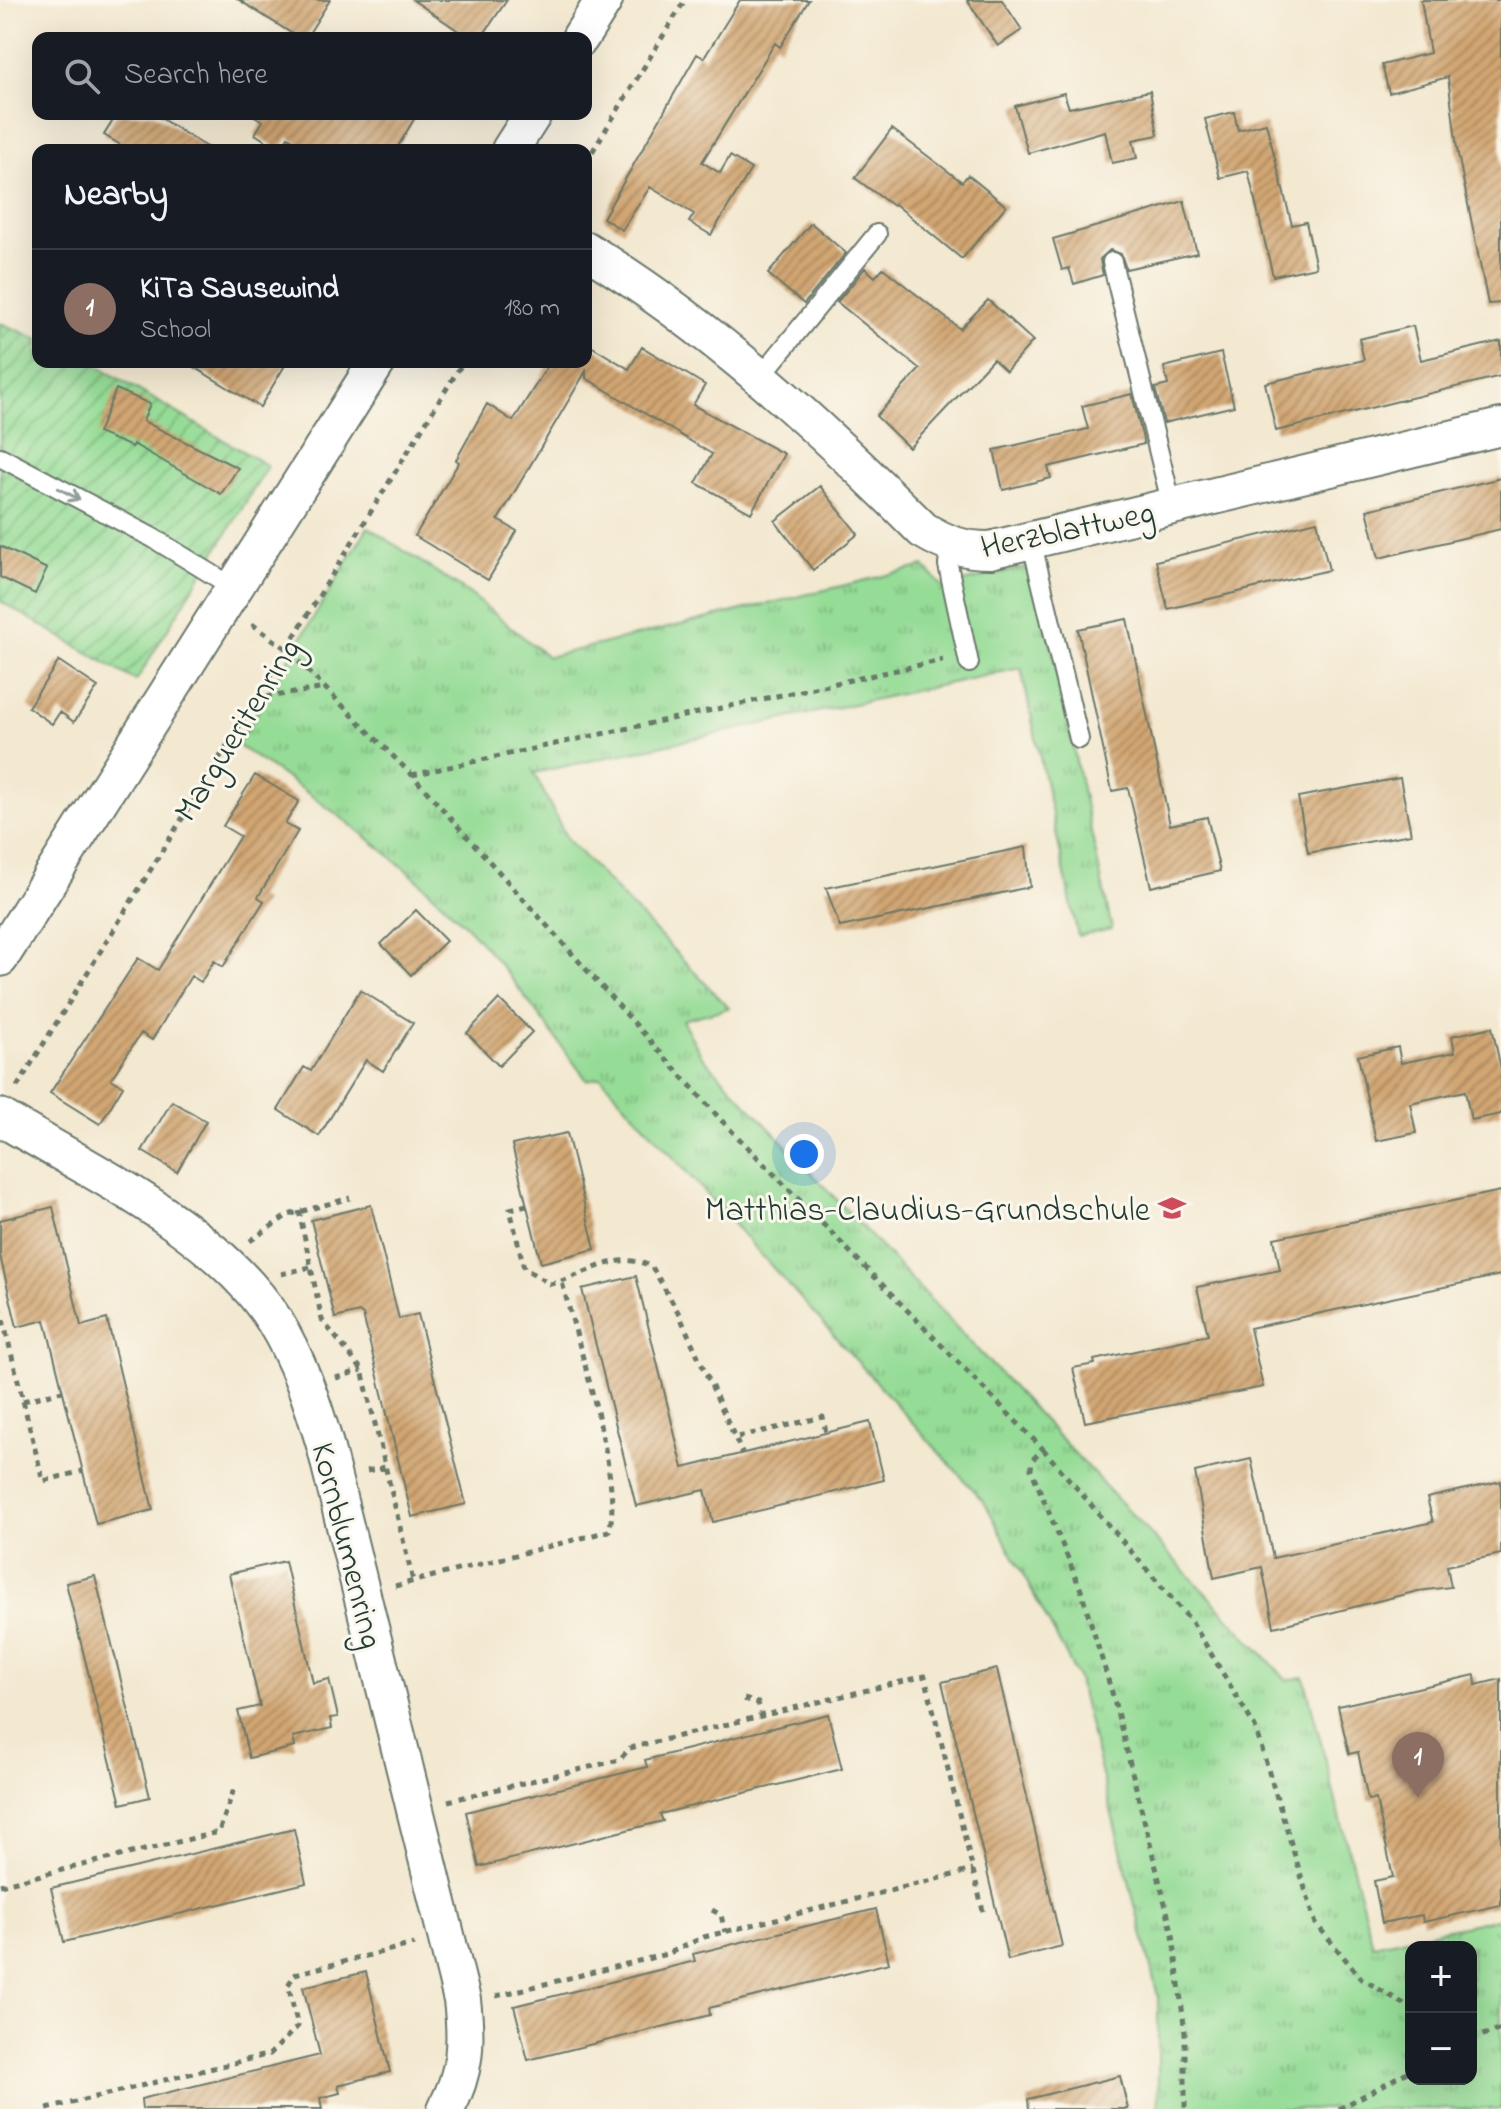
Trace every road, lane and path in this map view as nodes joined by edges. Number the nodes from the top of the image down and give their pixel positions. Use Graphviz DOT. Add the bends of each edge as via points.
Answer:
graph roads {
  1 [pos="604,0"];
  2 [pos="685,0"];
  3 [pos="584,32"];
  4 [pos="529,120"];
  5 [pos="514,144"];
  6 [pos="592,152"];
  7 [pos="877,234"];
  8 [pos="592,254"];
  9 [pos="1112,262"];
  10 [pos="373,368"];
  11 [pos="459,368"];
  12 [pos="761,376"];
  13 [pos="1501,427"];
  14 [pos="0,457"];
  15 [pos="1172,506"];
  16 [pos="1031,540"];
  17 [pos="950,546"];
  18 [pos="230,597"];
  19 [pos="285,648"];
  20 [pos="968,659"];
  21 [pos="327,688"];
  22 [pos="254,699"];
  23 [pos="1079,739"];
  24 [pos="412,775"];
  25 [pos="0,958"];
  26 [pos="6,1107"];
  27 [pos="350,1198"];
  28 [pos="527,1205"];
  29 [pos="299,1211"];
  30 [pos="240,1249"];
  31 [pos="311,1267"];
  32 [pos="267,1278"];
  33 [pos="562,1282"];
  34 [pos="0,1308"];
  35 [pos="362,1370"];
  36 [pos="327,1380"];
  37 [pos="62,1391"];
  38 [pos="23,1401"];
  39 [pos="826,1433"];
  40 [pos="738,1437"];
  41 [pos="1043,1449"];
  42 [pos="742,1453"];
  43 [pos="83,1471"];
  44 [pos="413,1581"];
  45 [pos="382,1589"];
  46 [pos="744,1699"];
  47 [pos="762,1716"];
  48 [pos="235,1786"];
  49 [pos="434,1805"];
  50 [pos="973,1870"];
  51 [pos="0,1885"];
  52 [pos="712,1910"];
  53 [pos="984,1915"];
  54 [pos="725,1932"];
  55 [pos="425,1941"];
  56 [pos="483,1999"];
  57 [pos="1405,2004"];
  58 [pos="1501,2029"];
  59 [pos="1477,2037"];
  60 [pos="1405,2073"];
  61 [pos="47,2109"];
  62 [pos="446,2109"];
  63 [pos="1185,2109"];
  64 [pos="1339,2109"];
  1 -- 3 [label="street"];
  2 -- 6 [label="path"];
  4 -- 5 [label="street"];
  7 -- 12 [label="lane"];
  8 -- 12 [label="street, Herzblattweg"];
  9 -- 15 [label="lane"];
  10 -- 18 [label="street"];
  11 -- 19 [label="path, Margueritenring"];
  12 -- 17 [label="street, Herzblattweg" via="923,530"];
  13 -- 15 [label="street, Herzblattweg"];
  14 -- 18 [label="lane, one-way" via="153,538"];
  15 -- 16 [label="street, Herzblattweg"];
  16 -- 17 [label="street, Herzblattweg" via="990,550"];
  16 -- 23 [label="lane"];
  17 -- 20 [label="lane" via="948,565"];
  18 -- 19 [label="path"];
  18 -- 25 [label="street"];
  19 -- 21 [label="path"];
  19 -- 22 [label="path, Margueritenring"];
  20 -- 24 [label="path"];
  21 -- 22 [label="path"];
  21 -- 24 [label="path"];
  22 -- 26 [label="path, Margueritenring"];
  24 -- 41 [label="path" via="722,1121"];
  26 -- 62 [label="street, Kornblumenring" via="188,1231 232,1270 273,1319 303,1376 325,1445 462,2000 464,2066"];
  27 -- 29 [label="path"];
  28 -- 33 [label="path" via="510,1209 524,1268 550,1284"];
  29 -- 30 [label="path"];
  29 -- 31 [label="path"];
  31 -- 32 [label="path"];
  31 -- 35 [label="path" via="322,1320"];
  33 -- 40 [label="path" via="582,1270 628,1259 652,1267"];
  33 -- 44 [label="path" via="606,1454 614,1514 609,1531"];
  34 -- 38 [label="path"];
  35 -- 36 [label="path"];
  35 -- 44 [label="path"];
  37 -- 38 [label="path"];
  38 -- 43 [label="path" via="43,1481"];
  39 -- 40 [label="path" via="823,1417"];
  40 -- 42 [label="path"];
  41 -- 57 [label="path" via="1192,1622 1255,1727 1316,1924 1362,1979"];
  41 -- 63 [label="path" via="1031,1469 1081,1590 1173,1935 1185,2033"];
  44 -- 45 [label="path"];
  46 -- 47 [label="path" via="758,1703"];
  47 -- 49 [label="path" via="630,1748 619,1760"];
  47 -- 50 [label="path" via="925,1676"];
  48 -- 51 [label="path" via="219,1832"];
  50 -- 53 [label="path"];
  50 -- 54 [label="path"];
  52 -- 54 [label="path" via="721,1915"];
  54 -- 56 [label="path" via="667,1954"];
  55 -- 61 [label="path" via="295,1974 288,1985 298,2026 270,2054"];
  58 -- 59 [label="path"];
  60 -- 64 [label="path"];
}
